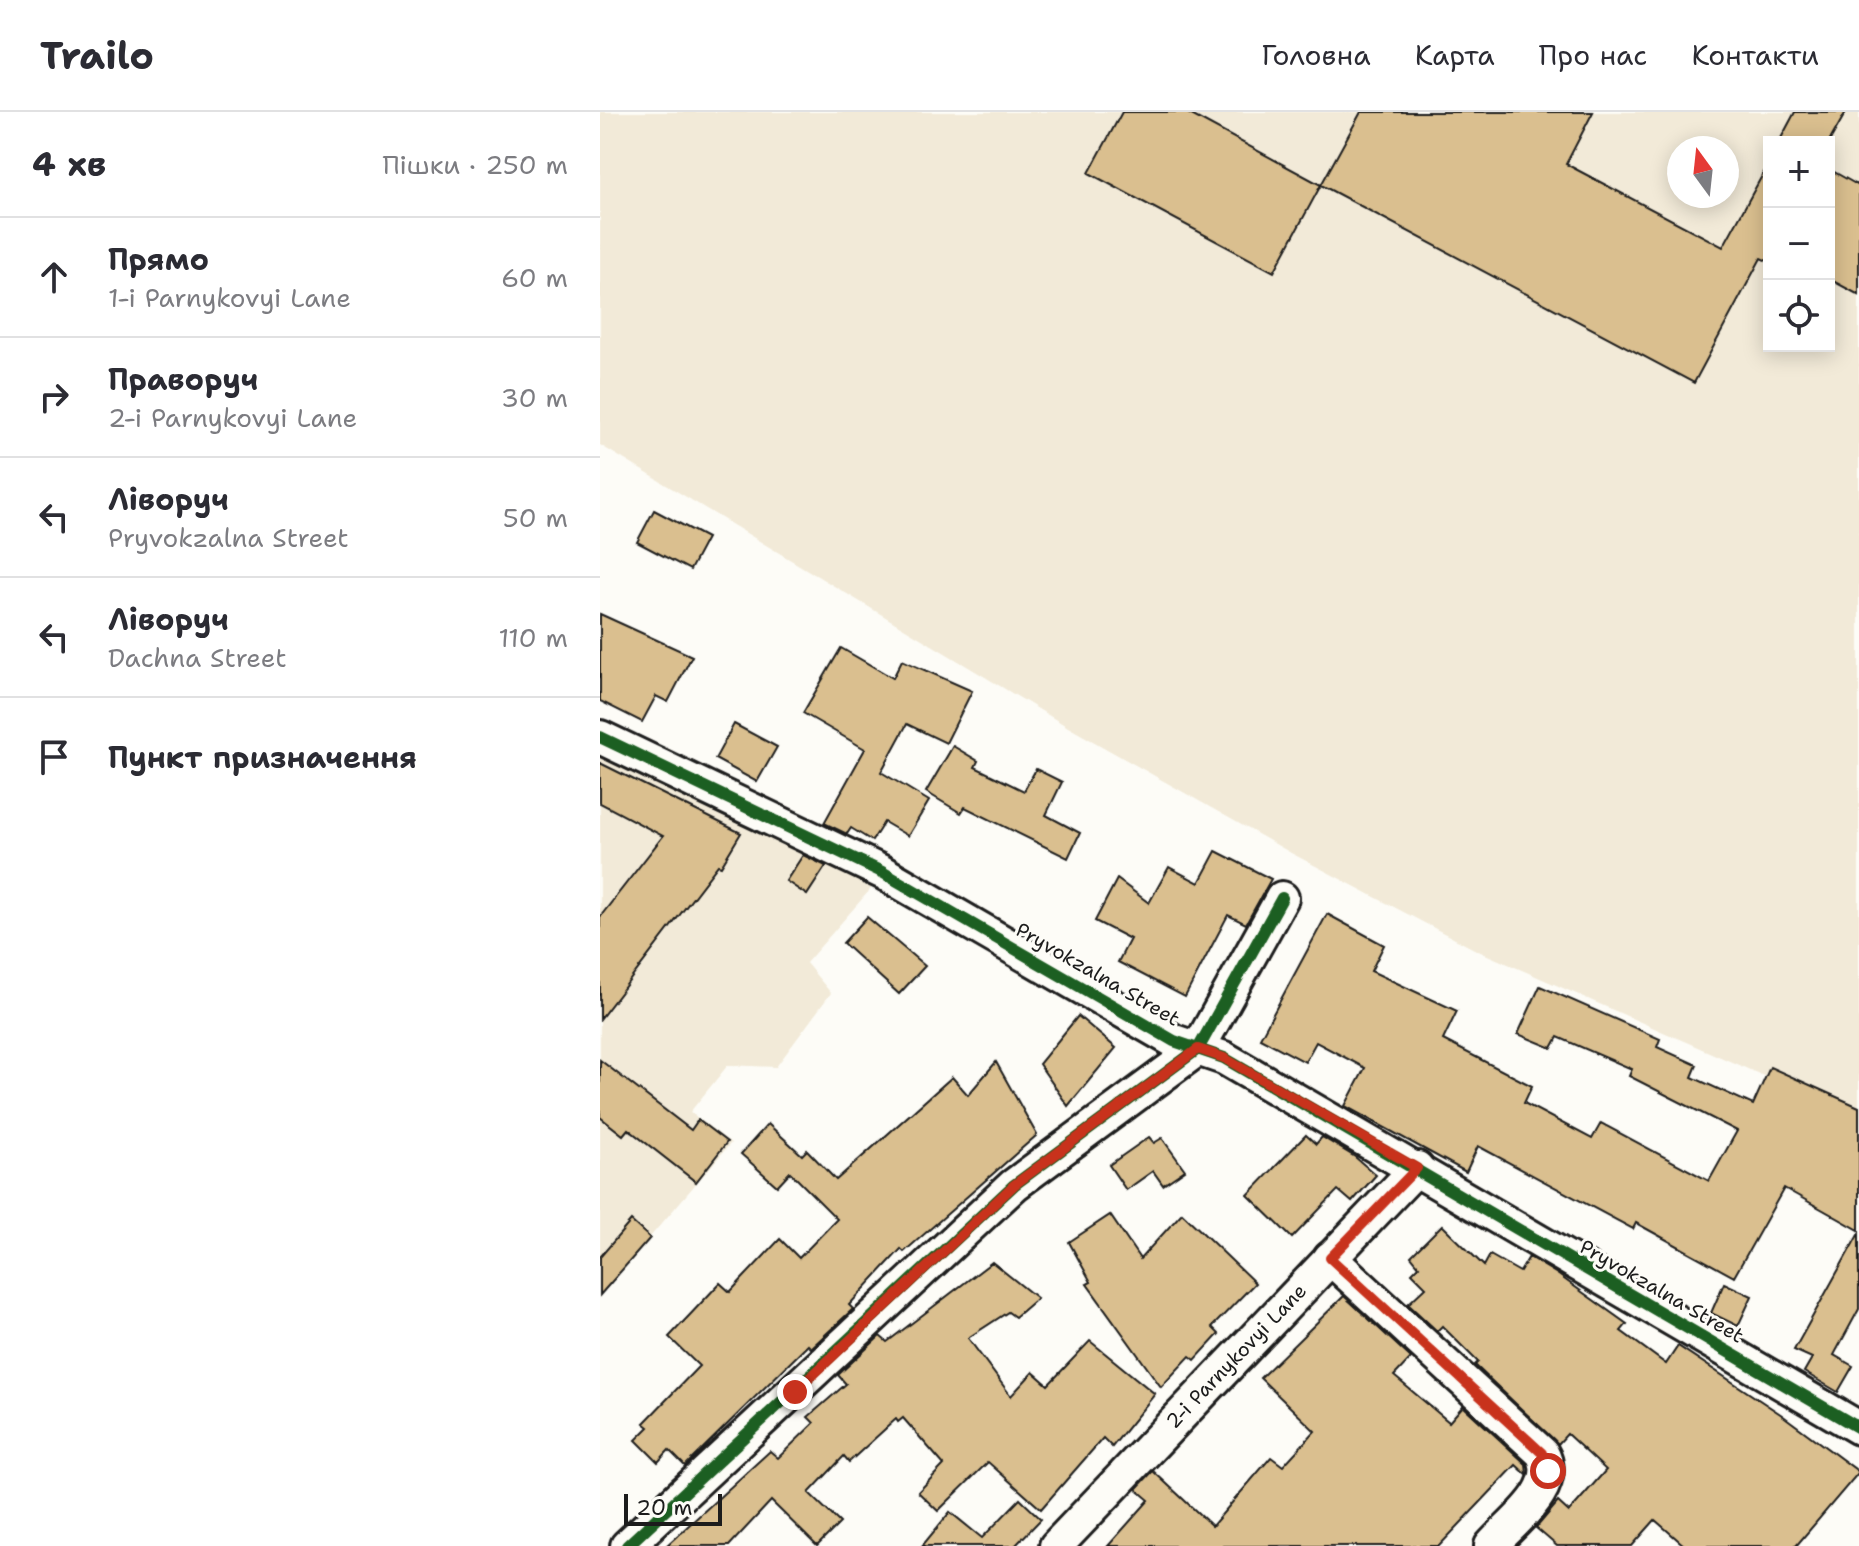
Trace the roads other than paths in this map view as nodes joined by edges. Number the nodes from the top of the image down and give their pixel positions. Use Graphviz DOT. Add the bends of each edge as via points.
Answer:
graph roads {
  1 [pos="600,737"];
  2 [pos="1282,898"];
  3 [pos="1198,1049"];
  4 [pos="1417,1168"];
  5 [pos="1330,1258"];
  6 [pos="1859,1428"];
  7 [pos="627,1546"];
  8 [pos="1056,1546"];
  9 [pos="1491,1546"];
  1 -- 3 [label="street, Pryvokzalna Street" via="882,872 1174,1041"];
  2 -- 3 [label="street"];
  3 -- 4 [label="street, Pryvokzalna Street" via="1224,1058"];
  3 -- 7 [label="street" via="1014,1185"];
  4 -- 5 [label="street, 2-i Parnykovyi Lane"];
  4 -- 6 [label="street, Pryvokzalna Street"];
  5 -- 8 [label="street, 2-i Parnykovyi Lane"];
  5 -- 9 [label="street" via="1548,1462 1546,1485"];
}
